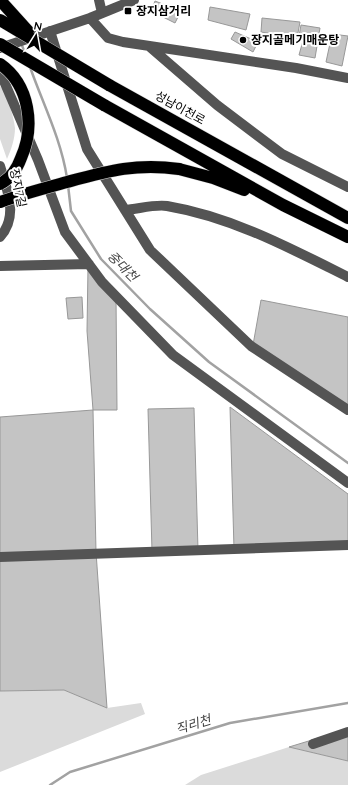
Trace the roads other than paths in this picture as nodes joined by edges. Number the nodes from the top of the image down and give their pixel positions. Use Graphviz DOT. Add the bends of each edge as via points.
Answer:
graph roads {
  1 [pos="0,0"];
  2 [pos="99,0"];
  3 [pos="134,0"];
  4 [pos="102,13"];
  5 [pos="90,18"];
  6 [pos="0,20"];
  7 [pos="50,31"];
  8 [pos="35,40"];
  9 [pos="0,44"];
  10 [pos="150,46"];
  11 [pos="0,48"];
  12 [pos="0,64"];
  13 [pos="0,72"];
  14 [pos="348,78"];
  15 [pos="0,166"];
  16 [pos="0,184"];
  17 [pos="348,187"];
  18 [pos="0,202"];
  19 [pos="283,204"];
  20 [pos="125,210"];
  21 [pos="348,218"];
  22 [pos="0,237"];
  23 [pos="348,237"];
  24 [pos="89,264"];
  25 [pos="0,266"];
  26 [pos="348,277"];
  27 [pos="348,410"];
  28 [pos="348,483"];
  29 [pos="348,546"];
  30 [pos="0,557"];
  31 [pos="348,732"];
  32 [pos="314,744"];
  1 -- 8 [label="highway, bridge"];
  2 -- 4 [label="street"];
  3 -- 4 [label="street"];
  4 -- 5 [label="street"];
  5 -- 7 [label="street"];
  5 -- 10 [label="street" via="108,38"];
  6 -- 8 [label="highway, 성남이천로, bridge"];
  7 -- 11 [label="street, bridge"];
  7 -- 20 [label="street" via="87,149"];
  8 -- 21 [label="highway, 성남이천로, bridge" via="109,85"];
  9 -- 19 [label="highway, bridge"];
  10 -- 14 [label="street"];
  10 -- 17 [label="street" via="217,105 282,154"];
  12 -- 16 [label="highway, bridge" via="7,69 21,89 28,108 30,132 18,165 7,180"];
  13 -- 24 [label="street" via="38,160 65,232"];
  15 -- 22 [label="street, 장지7길" via="11,215 8,228"];
  18 -- 19 [label="highway, bridge" via="20,194 115,169 150,166 179,169 213,178"];
  19 -- 23 [label="highway"];
  20 -- 26 [label="street" via="166,206 240,225"];
  20 -- 27 [label="street" via="150,250 251,346"];
  24 -- 25 [label="street"];
  24 -- 28 [label="street" via="102,282 173,355"];
  29 -- 30 [label="street"];
  31 -- 32 [label="street"];
}
